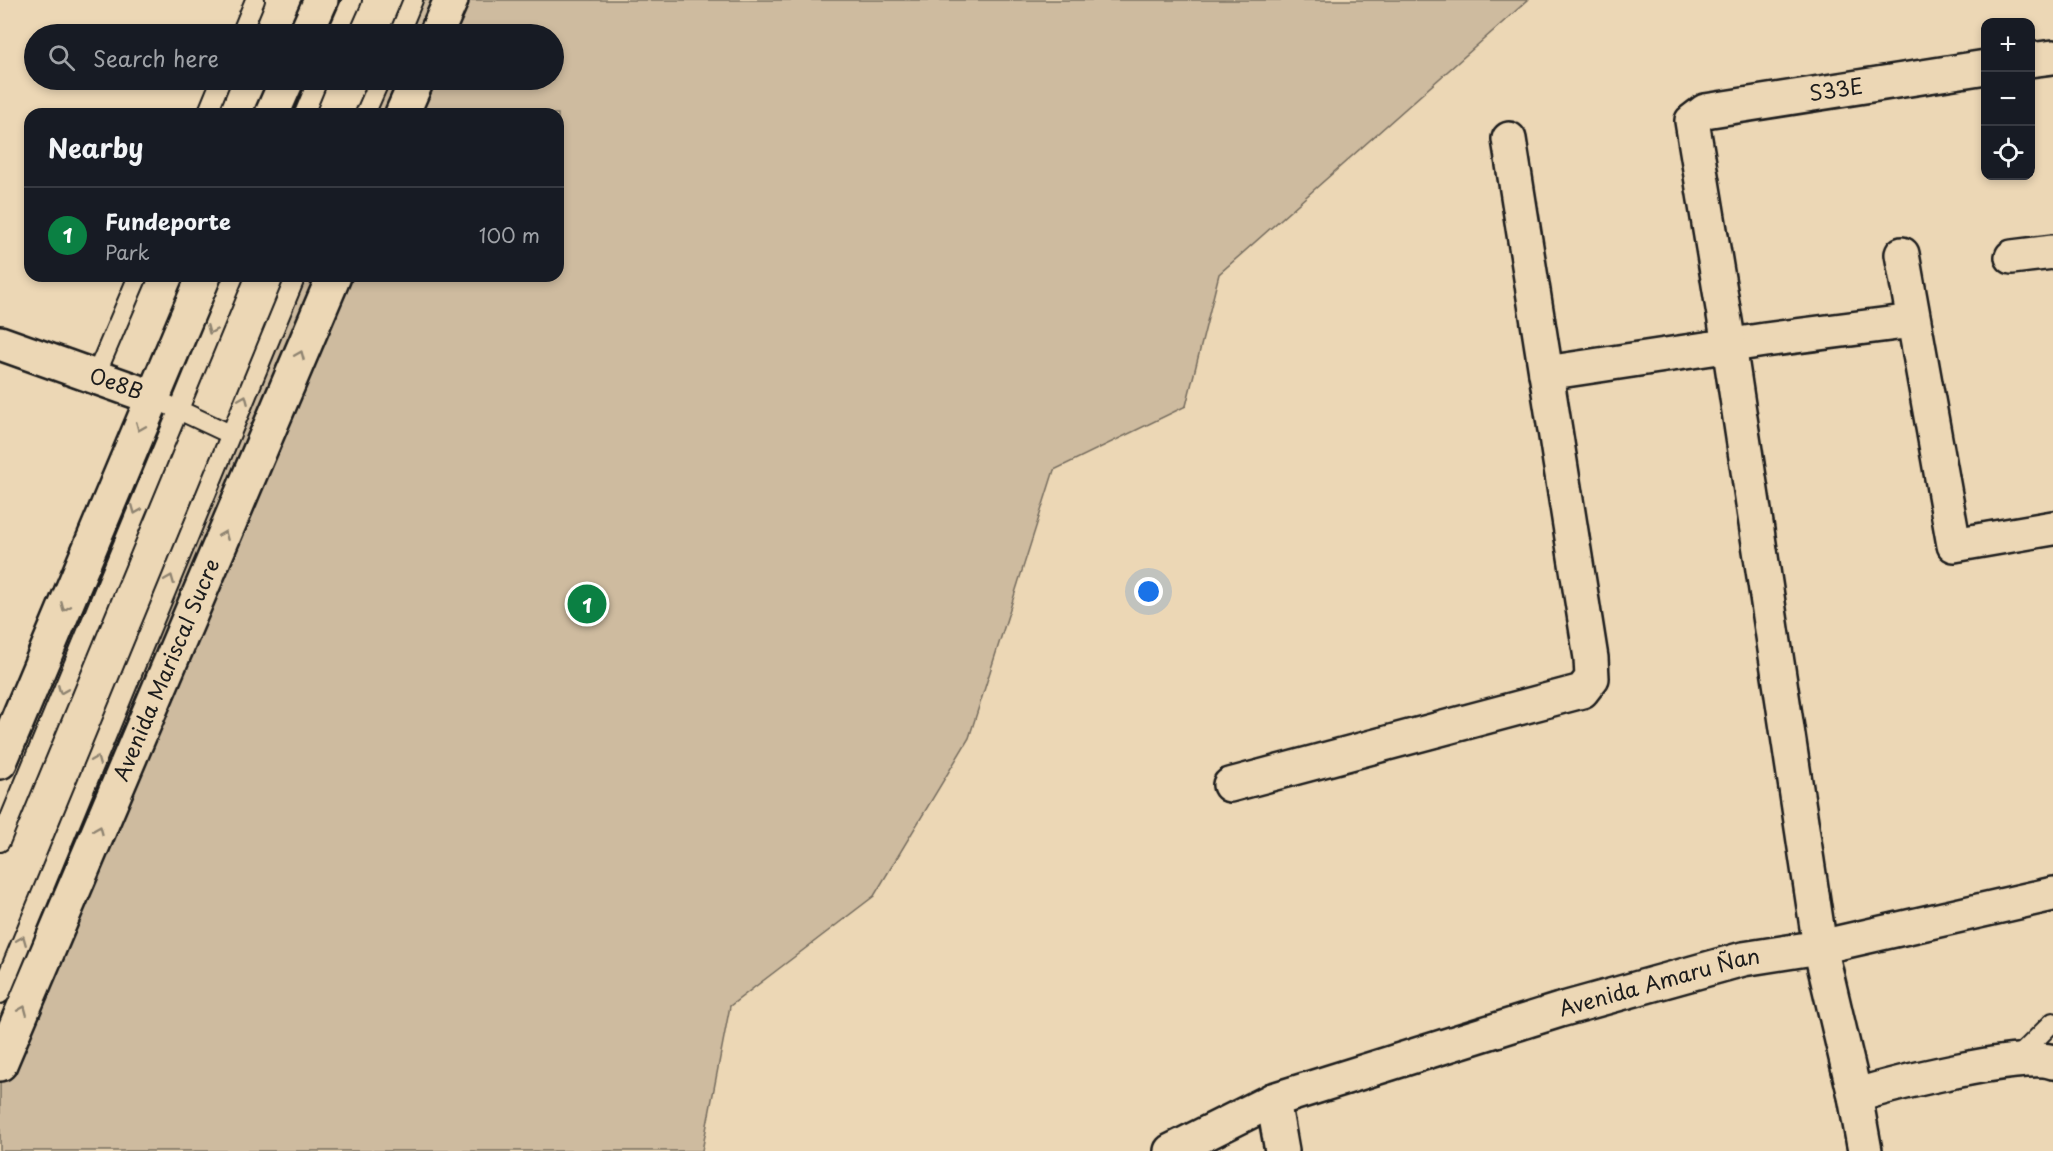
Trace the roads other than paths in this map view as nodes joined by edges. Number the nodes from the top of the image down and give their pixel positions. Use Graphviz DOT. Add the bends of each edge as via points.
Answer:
graph roads {
  1 [pos="255,0"];
  2 [pos="321,0"];
  3 [pos="352,0"];
  4 [pos="413,0"];
  5 [pos="451,0"];
  6 [pos="245,24"];
  7 [pos="310,24"];
  8 [pos="342,24"];
  9 [pos="403,24"];
  10 [pos="440,24"];
  11 [pos="2053,57"];
  12 [pos="2035,59"];
  13 [pos="1981,68"];
  14 [pos="218,90"];
  15 [pos="283,90"];
  16 [pos="314,90"];
  17 [pos="376,90"];
  18 [pos="413,90"];
  19 [pos="210,108"];
  20 [pos="275,108"];
  21 [pos="306,108"];
  22 [pos="368,108"];
  23 [pos="405,108"];
  24 [pos="1509,139"];
  25 [pos="2053,252"];
  26 [pos="1902,254"];
  27 [pos="2012,257"];
  28 [pos="135,282"];
  29 [pos="202,282"];
  30 [pos="231,282"];
  31 [pos="294,282"];
  32 [pos="331,282"];
  33 [pos="1914,321"];
  34 [pos="0,343"];
  35 [pos="1729,345"];
  36 [pos="1546,373"];
  37 [pos="95,377"];
  38 [pos="165,403"];
  39 [pos="230,434"];
  40 [pos="2053,528"];
  41 [pos="0,762"];
  42 [pos="1230,785"];
  43 [pos="0,842"];
  44 [pos="2053,894"];
  45 [pos="1820,946"];
  46 [pos="0,994"];
  47 [pos="2053,1022"];
  48 [pos="2016,1060"];
  49 [pos="2053,1062"];
  50 [pos="0,1064"];
  51 [pos="1855,1096"];
  52 [pos="1273,1100"];
  53 [pos="1171,1151"];
  54 [pos="1282,1151"];
  55 [pos="1864,1151"];
  1 -- 6 [label="lane"];
  2 -- 7 [label="street"];
  3 -- 8 [label="lane"];
  4 -- 9 [label="lane"];
  5 -- 10 [label="street"];
  11 -- 12 [label="street"];
  13 -- 35 [label="street, S33E" via="1705,111 1692,121"];
  14 -- 19 [label="lane"];
  15 -- 20 [label="street"];
  16 -- 21 [label="lane"];
  17 -- 22 [label="lane"];
  18 -- 23 [label="street"];
  24 -- 36 [label="street"];
  25 -- 27 [label="street"];
  26 -- 33 [label="street"];
  28 -- 37 [label="lane"];
  29 -- 38 [label="street"];
  30 -- 38 [label="lane, one-way"];
  39 -- 31 [label="lane, one-way"];
  50 -- 32 [label="street, Avenida Mariscal Sucre, one-way"];
  33 -- 35 [label="street"];
  33 -- 40 [label="street" via="1954,545"];
  34 -- 37 [label="street, Oe8B"];
  35 -- 36 [label="street"];
  35 -- 45 [label="street"];
  36 -- 42 [label="street" via="1592,678 1581,691"];
  37 -- 38 [label="street, Oe8B"];
  38 -- 39 [label="lane, Oe8B"];
  38 -- 41 [label="street, one-way"];
  38 -- 43 [label="lane, one-way"];
  46 -- 39 [label="lane, one-way"];
  44 -- 45 [label="street, Avenida Amaru Ñan"];
  45 -- 51 [label="street"];
  45 -- 52 [label="street, Avenida Amaru Ñan" via="1743,959 1560,1010"];
  47 -- 48 [label="lane"];
  48 -- 49 [label="street"];
  48 -- 51 [label="street"];
  51 -- 55 [label="street"];
  52 -- 53 [label="street, Avenida Amaru Ñan"];
  52 -- 54 [label="street"];
}
